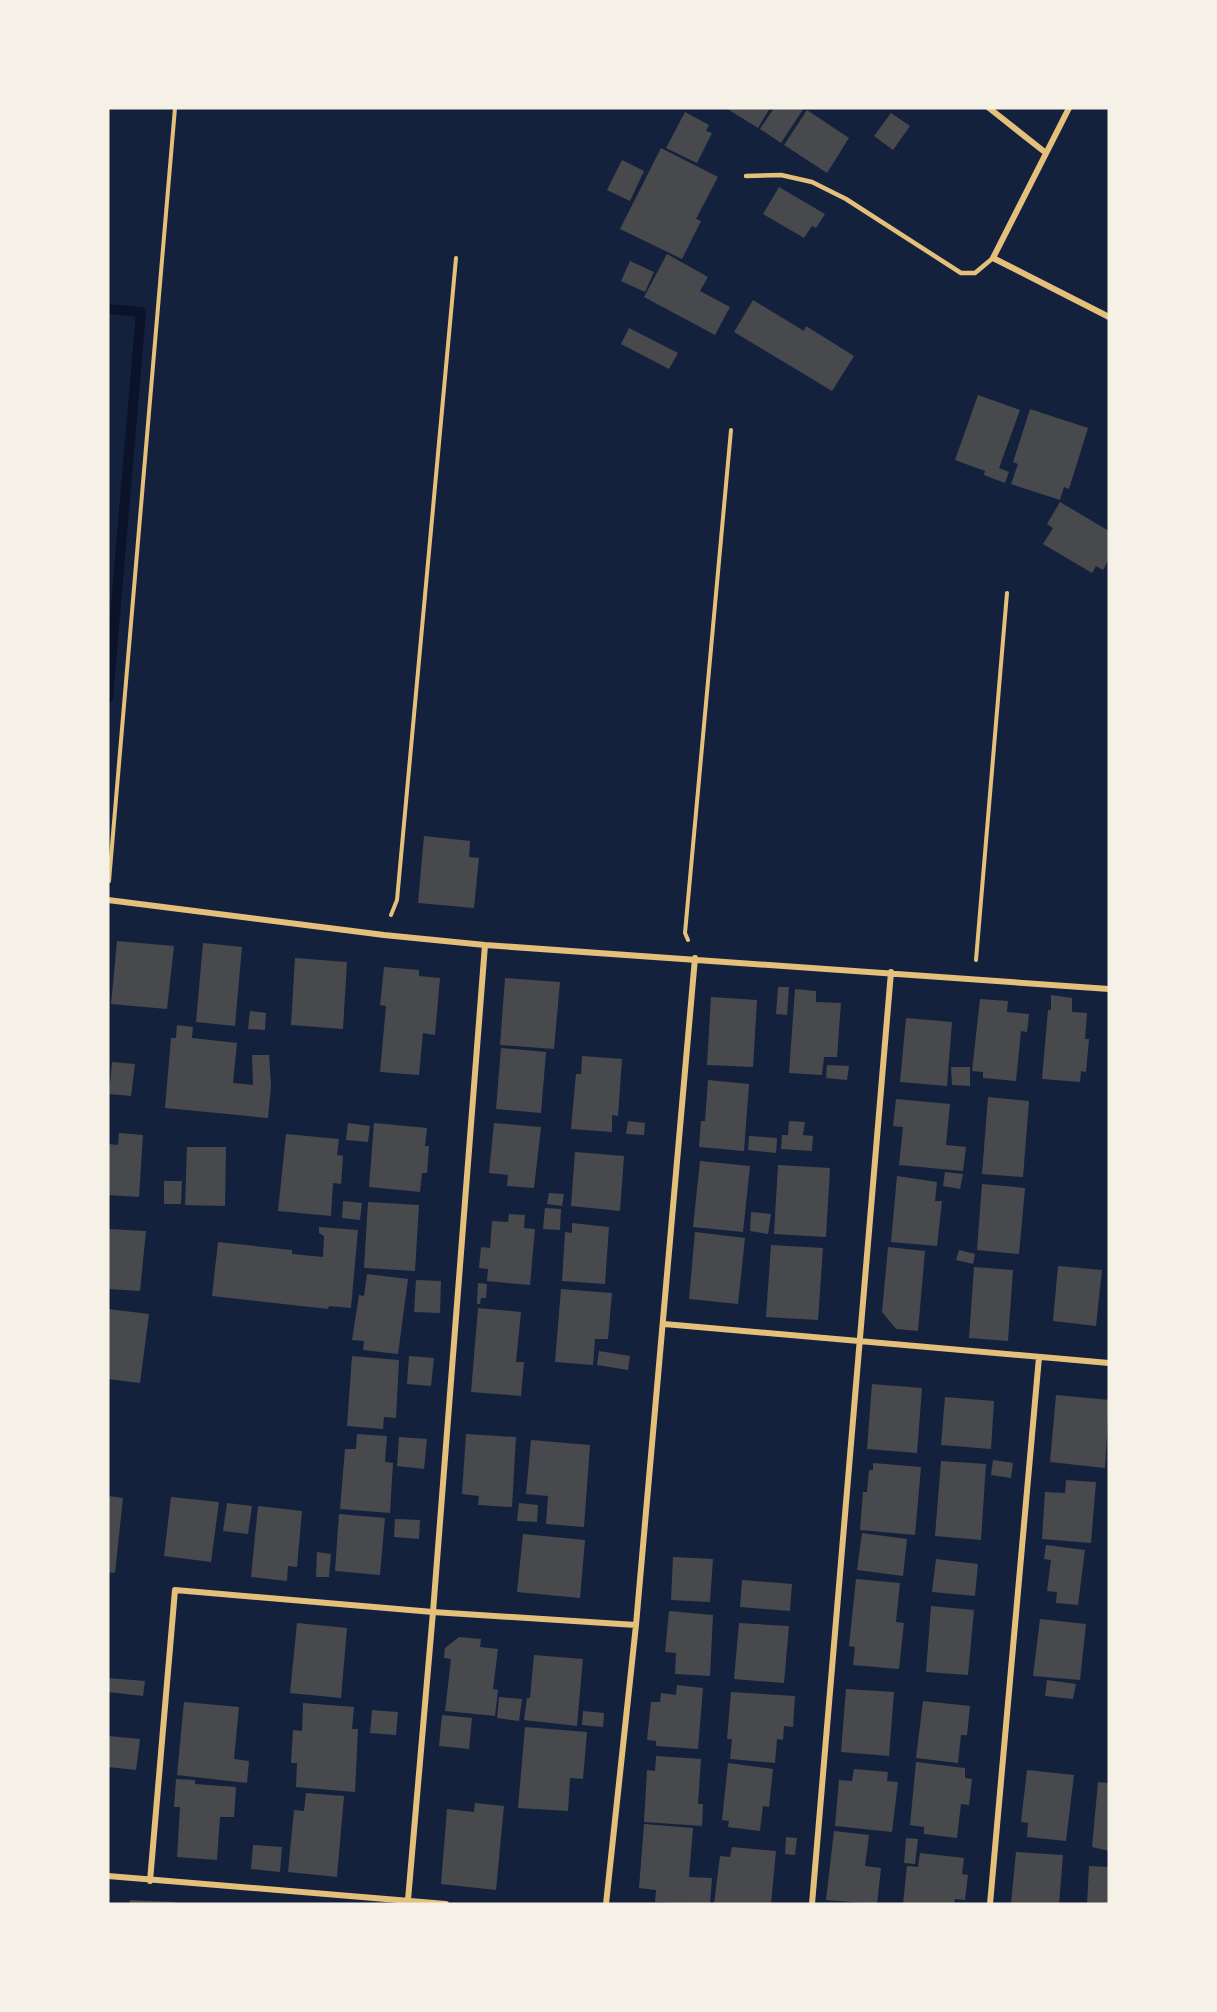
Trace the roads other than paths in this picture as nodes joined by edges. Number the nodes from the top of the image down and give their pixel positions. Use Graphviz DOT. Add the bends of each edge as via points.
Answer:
graph roads {
  1 [pos="989,108"];
  2 [pos="1070,108"];
  3 [pos="1046,153"];
  4 [pos="746,176"];
  5 [pos="993,258"];
  6 [pos="1109,317"];
  7 [pos="108,900"];
  8 [pos="485,945"];
  9 [pos="695,958"];
  10 [pos="891,972"];
  11 [pos="1109,989"];
  12 [pos="664,1324"];
  13 [pos="859,1341"];
  14 [pos="1039,1357"];
  15 [pos="1109,1363"];
  16 [pos="433,1612"];
  17 [pos="636,1625"];
  18 [pos="108,1876"];
  19 [pos="150,1881"];
  20 [pos="408,1900"];
  21 [pos="446,1904"];
  22 [pos="606,1904"];
  23 [pos="812,1904"];
  24 [pos="990,1904"];
  1 -- 3 [label="street"];
  2 -- 3 [label="street"];
  3 -- 5 [label="street"];
  4 -- 5 [label="lane" via="781,175 812,182 846,199 961,273 975,273"];
  5 -- 6 [label="street"];
  7 -- 8 [label="street"];
  8 -- 9 [label="street"];
  8 -- 16 [label="street"];
  9 -- 10 [label="street"];
  9 -- 12 [label="street"];
  10 -- 11 [label="street"];
  10 -- 13 [label="street"];
  12 -- 13 [label="street"];
  12 -- 17 [label="street"];
  13 -- 14 [label="street"];
  13 -- 23 [label="street"];
  14 -- 15 [label="street"];
  14 -- 24 [label="street"];
  16 -- 17 [label="street"];
  16 -- 19 [label="street" via="175,1590"];
  16 -- 20 [label="street"];
  17 -- 22 [label="street"];
  18 -- 19 [label="street"];
  19 -- 20 [label="street"];
  20 -- 21 [label="street"];
}
